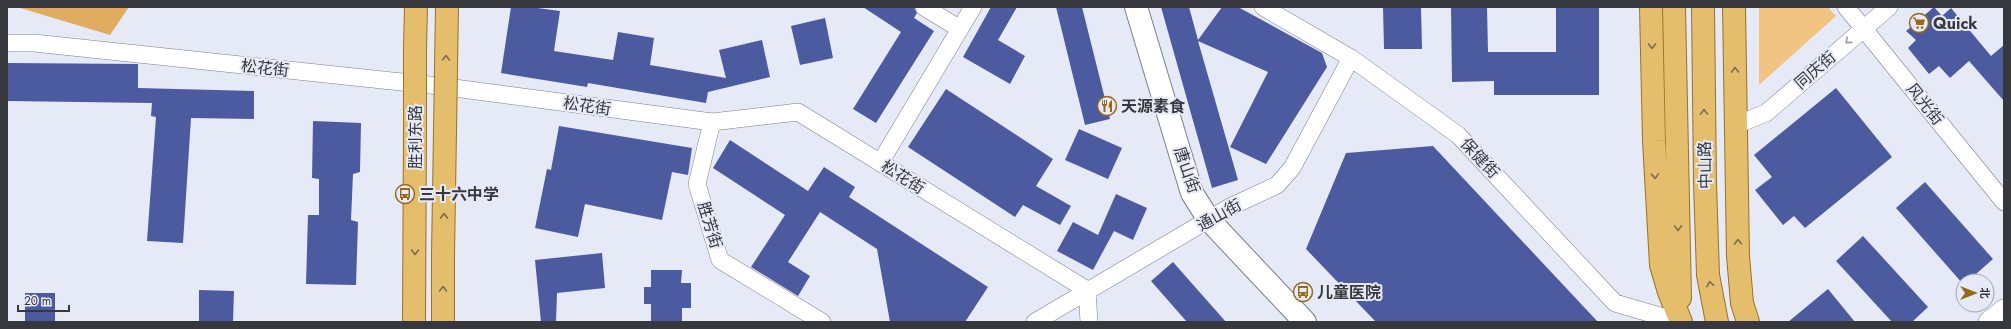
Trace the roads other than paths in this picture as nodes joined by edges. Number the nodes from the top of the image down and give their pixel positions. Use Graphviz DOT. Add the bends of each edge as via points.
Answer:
graph roads {
  1 [pos="416,7"];
  2 [pos="447,7"];
  3 [pos="924,7"];
  4 [pos="973,7"];
  5 [pos="1136,7"];
  6 [pos="1263,7"];
  7 [pos="1651,7"];
  8 [pos="1674,7"];
  9 [pos="1703,7"];
  10 [pos="1734,7"];
  11 [pos="1846,7"];
  12 [pos="1889,7"];
  13 [pos="1864,27"];
  14 [pos="960,29"];
  15 [pos="7,43"];
  16 [pos="1351,58"];
  17 [pos="712,122"];
  18 [pos="1736,125"];
  19 [pos="880,163"];
  20 [pos="2004,202"];
  21 [pos="1209,220"];
  22 [pos="1087,290"];
  23 [pos="2004,310"];
  24 [pos="414,322"];
  25 [pos="443,322"];
  26 [pos="822,322"];
  27 [pos="1035,322"];
  28 [pos="1089,322"];
  29 [pos="1305,322"];
  30 [pos="1681,322"];
  31 [pos="1717,322"];
  32 [pos="1748,322"];
  33 [pos="1989,322"];
  1 -- 24 [label="main road, 胜利东路, one-way, bridge"];
  25 -- 2 [label="main road, one-way, bridge"];
  3 -- 14 [label="street"];
  4 -- 14 [label="street"];
  5 -- 21 [label="main road, 唐山街" via="1192,193"];
  6 -- 16 [label="street, 保健街"];
  7 -- 30 [label="main road, one-way" via="1654,141 1661,265"];
  8 -- 30 [label="main road, 中山路, one-way"];
  31 -- 9 [label="main road, 中山路, one-way" via="1708,276"];
  18 -- 10 [label="main road, one-way"];
  11 -- 13 [label="street, 风光街"];
  12 -- 13 [label="street, 同庆街"];
  13 -- 18 [label="street, 同庆街, one-way" via="1766,113"];
  13 -- 20 [label="street, 风光街"];
  14 -- 19 [label="street"];
  15 -- 17 [label="street, 松花街" via="34,43 439,86"];
  16 -- 21 [label="street, 通山街" via="1292,168 1278,185 1230,207"];
  16 -- 30 [label="street, 保健街" via="1458,135 1616,303"];
  17 -- 19 [label="street, 松花街" via="798,112"];
  17 -- 26 [label="street, 胜芳街" via="697,184 720,260"];
  32 -- 18 [label="main road, one-way" via="1742,303 1738,256"];
  19 -- 22 [label="street, 松花街"];
  21 -- 22 [label="street, 通山街"];
  21 -- 29 [label="main road, 唐山街"];
  22 -- 27 [label="street, 通山街"];
  22 -- 28 [label="street"];
  23 -- 33 [label="street"];
}
